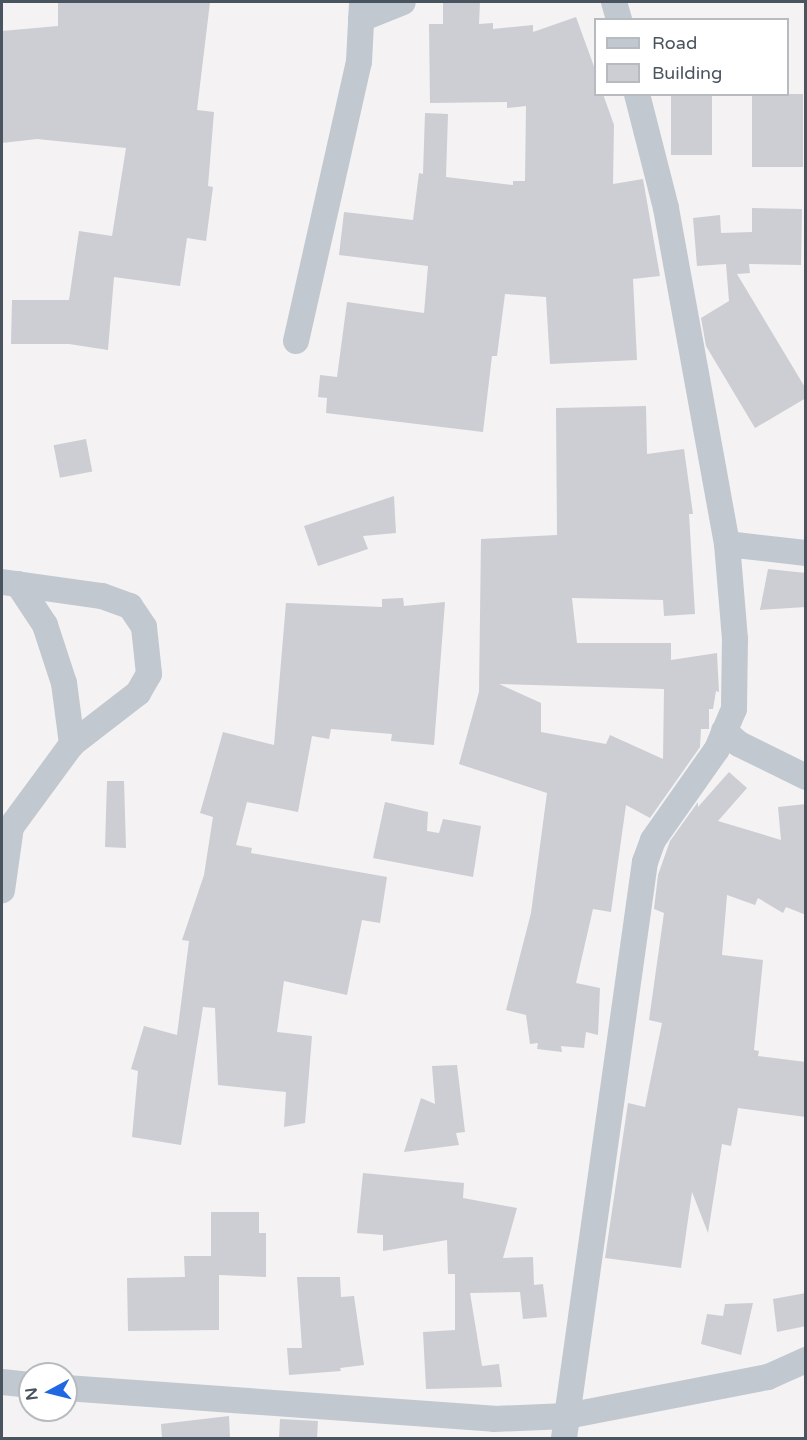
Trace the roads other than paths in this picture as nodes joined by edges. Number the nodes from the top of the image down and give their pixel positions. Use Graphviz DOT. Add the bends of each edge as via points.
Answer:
graph roads {
  1 [pos="404,2"];
  2 [pos="614,2"];
  3 [pos="362,10"];
  4 [pos="618,18"];
  5 [pos="638,96"];
  6 [pos="296,341"];
  7 [pos="727,544"];
  8 [pos="806,553"];
  9 [pos="10,583"];
  10 [pos="724,731"];
  11 [pos="72,744"];
  12 [pos="806,777"];
  13 [pos="2,880"];
  14 [pos="806,1360"];
  15 [pos="2,1382"];
  16 [pos="18,1384"];
  17 [pos="78,1389"];
  18 [pos="565,1427"];
  1 -- 3 [label="street"];
  2 -- 4 [label="street"];
  3 -- 6 [label="street" via="359,62"];
  5 -- 7 [label="street" via="666,208"];
  7 -- 8 [label="street"];
  7 -- 10 [label="street" via="735,650 734,709"];
  9 -- 11 [label="street" via="45,625 64,683"];
  9 -- 11 [label="street" via="102,596 130,606 144,627 149,674 138,693"];
  10 -- 12 [label="street" via="739,744"];
  10 -- 18 [label="street" via="717,749 653,840 645,862"];
  11 -- 13 [label="street" via="11,827"];
  14 -- 18 [label="street" via="768,1377"];
  15 -- 16 [label="street"];
  17 -- 18 [label="street"];
}
